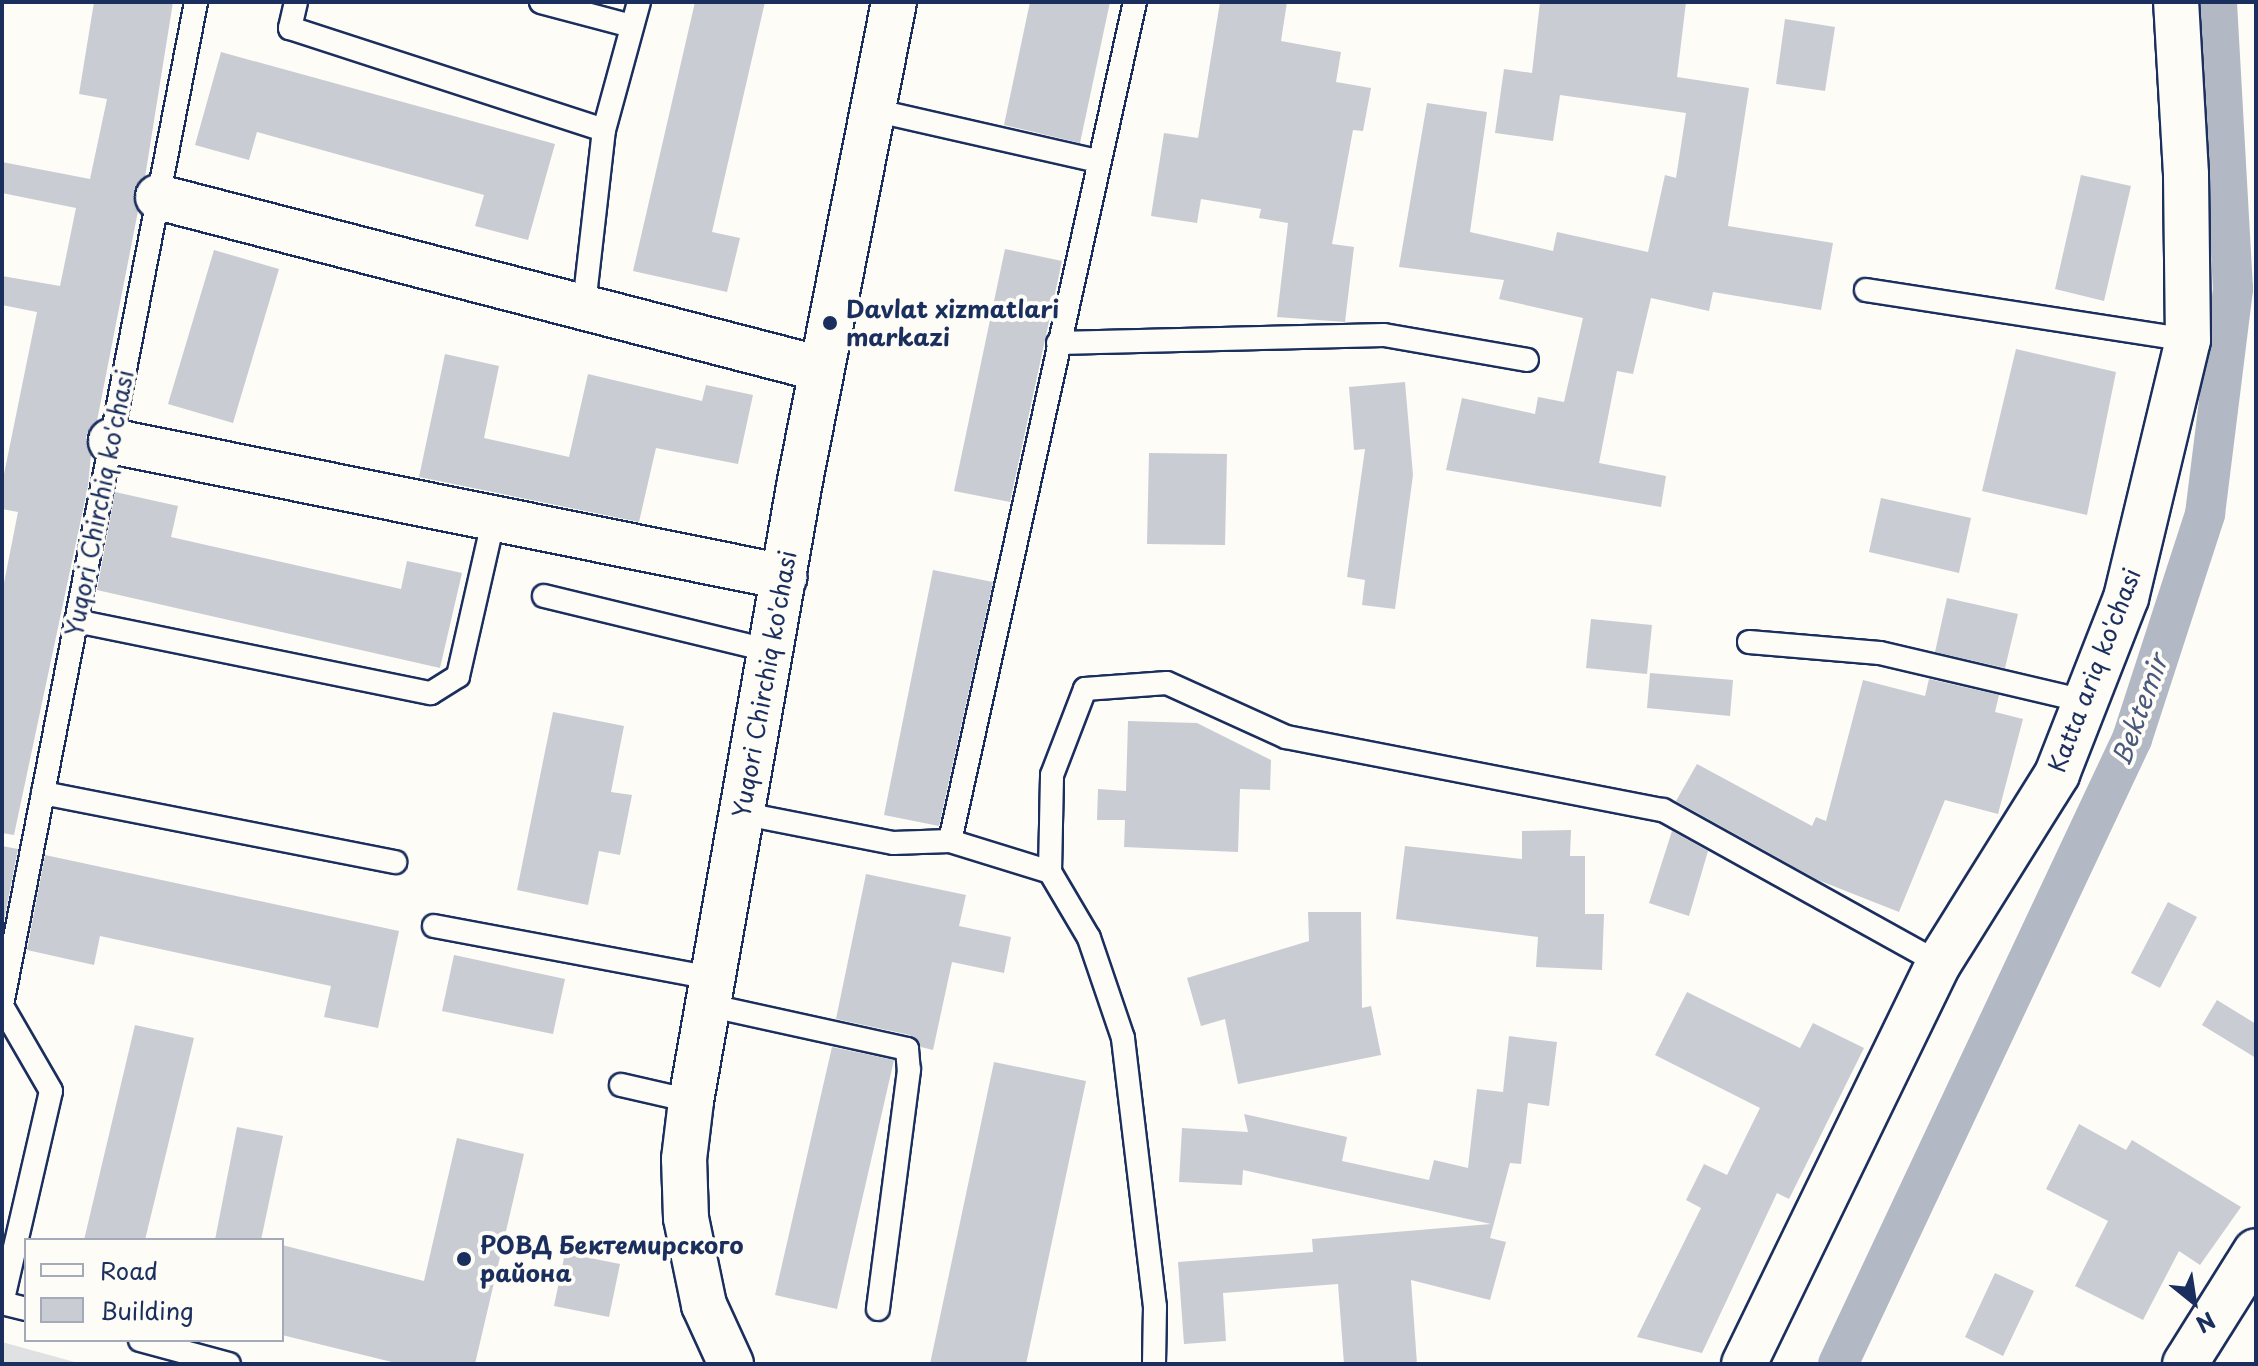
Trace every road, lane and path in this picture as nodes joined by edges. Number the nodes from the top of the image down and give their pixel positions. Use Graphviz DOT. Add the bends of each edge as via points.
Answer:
graph roads {
  1 [pos="196,2"];
  2 [pos="296,2"];
  3 [pos="541,2"];
  4 [pos="639,2"];
  5 [pos="894,2"];
  6 [pos="1135,2"];
  7 [pos="2176,2"];
  8 [pos="631,26"];
  9 [pos="873,110"];
  10 [pos="604,130"];
  11 [pos="1098,161"];
  12 [pos="158,197"];
  13 [pos="1866,290"];
  14 [pos="584,305"];
  15 [pos="2188,340"];
  16 [pos="1058,343"];
  17 [pos="1527,360"];
  18 [pos="821,369"];
  19 [pos="111,441"];
  20 [pos="494,518"];
  21 [pos="784,577"];
  22 [pos="544,596"];
  23 [pos="76,621"];
  24 [pos="1749,642"];
  25 [pos="771,651"];
  26 [pos="2085,701"];
  27 [pos="43,793"];
  28 [pos="740,813"];
  29 [pos="950,841"];
  30 [pos="395,862"];
  31 [pos="1050,872"];
  32 [pos="434,926"];
  33 [pos="1939,963"];
  34 [pos="710,991"];
  35 [pos="2,1005"];
  36 [pos="621,1085"];
  37 [pos="691,1101"];
  38 [pos="2256,1251"];
  39 [pos="2,1303"];
  40 [pos="24,1308"];
  41 [pos="878,1309"];
  42 [pos="147,1342"];
  43 [pos="229,1364"];
  44 [pos="731,1364"];
  45 [pos="1154,1364"];
  46 [pos="1744,1364"];
  47 [pos="2185,1364"];
  1 -- 12 [label="lane, Yuqori Chirchiq ko'chasi"];
  2 -- 10 [label="lane" via="290,28"];
  3 -- 8 [label="lane"];
  4 -- 8 [label="lane"];
  5 -- 9 [label="street, Yuqori Chirchiq ko'chasi"];
  6 -- 11 [label="lane"];
  7 -- 15 [label="street, Katta ariq ko'chasi"];
  8 -- 10 [label="lane"];
  9 -- 11 [label="lane"];
  9 -- 18 [label="street, Yuqori Chirchiq ko'chasi"];
  10 -- 14 [label="lane"];
  11 -- 16 [label="lane"];
  12 -- 14 [label="street"];
  12 -- 19 [label="lane, Yuqori Chirchiq ko'chasi"];
  13 -- 15 [label="lane"];
  14 -- 18 [label="street"];
  15 -- 26 [label="street, Katta ariq ko'chasi" via="2138,555"];
  16 -- 17 [label="lane" via="1384,335"];
  16 -- 29 [label="lane"];
  18 -- 21 [label="street, Yuqori Chirchiq ko'chasi"];
  19 -- 20 [label="street"];
  19 -- 23 [label="lane, Yuqori Chirchiq ko'chasi"];
  20 -- 21 [label="street"];
  20 -- 23 [label="lane" via="458,676 431,693"];
  21 -- 25 [label="street, Yuqori Chirchiq ko'chasi"];
  22 -- 25 [label="lane"];
  23 -- 27 [label="lane, Yuqori Chirchiq ko'chasi"];
  24 -- 26 [label="lane" via="1880,653"];
  25 -- 28 [label="street, Yuqori Chirchiq ko'chasi"];
  26 -- 33 [label="street, Katta ariq ko'chasi" via="2057,774"];
  27 -- 30 [label="lane"];
  27 -- 35 [label="lane, Yuqori Chirchiq ko'chasi"];
  28 -- 29 [label="lane" via="893,843"];
  28 -- 34 [label="street, Yuqori Chirchiq ko'chasi"];
  29 -- 31 [label="lane"];
  31 -- 33 [label="lane" via="1052,775 1085,689 1167,683 1286,737 1663,810"];
  31 -- 45 [label="lane" via="1089,938 1123,1038 1155,1307"];
  32 -- 34 [label="lane"];
  33 -- 46 [label="street, Katta ariq ko'chasi"];
  34 -- 37 [label="street, Yuqori Chirchiq ko'chasi"];
  34 -- 41 [label="lane" via="907,1049 909,1070"];
  35 -- 39 [label="lane, Yuqori Chirchiq ko'chasi" via="51,1091"];
  36 -- 37 [label="lane"];
  37 -- 44 [label="street, Yuqori Chirchiq ko'chasi" via="684,1159 688,1233 704,1305"];
  38 -- 47 [label="street"];
  39 -- 40 [label="lane, Yuqori Chirchiq ko'chasi"];
  42 -- 43 [label="lane"];
}
